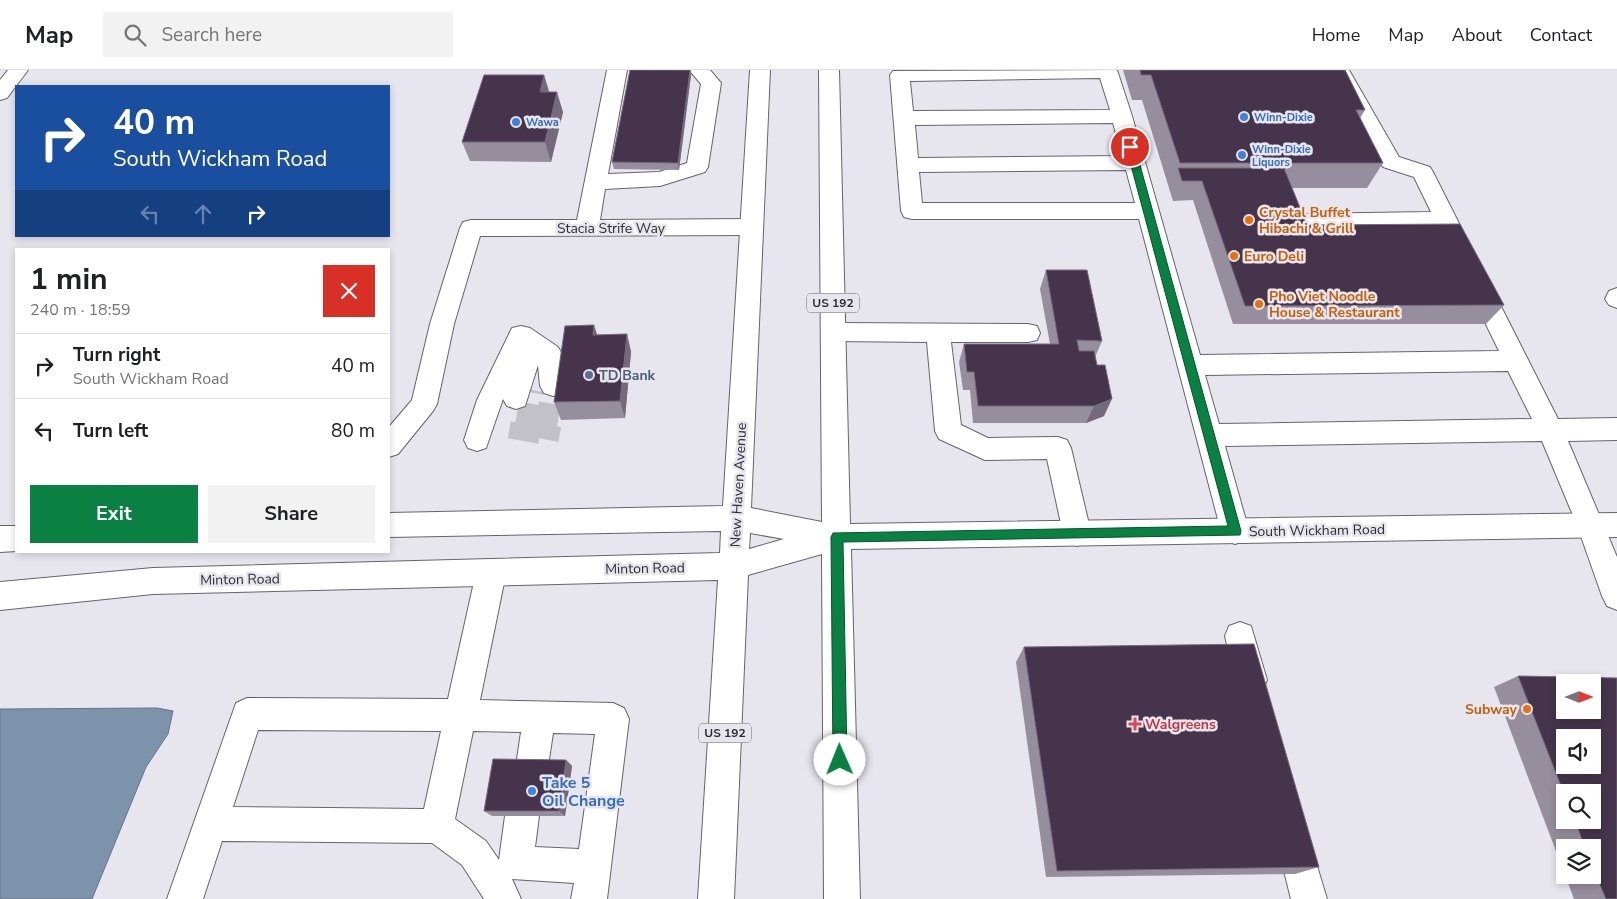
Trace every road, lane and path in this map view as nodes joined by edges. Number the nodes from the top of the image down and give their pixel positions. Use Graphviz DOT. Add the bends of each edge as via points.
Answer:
graph roads {
  1 [pos="18,70"];
  2 [pos="617,70"];
  3 [pos="699,70"];
  4 [pos="760,70"];
  5 [pos="1339,70"];
  6 [pos="1107,71"];
  7 [pos="826,75"];
  8 [pos="0,94"];
  9 [pos="1122,116"];
  10 [pos="904,118"];
  11 [pos="1134,163"];
  12 [pos="908,165"];
  13 [pos="596,182"];
  14 [pos="1148,211"];
  15 [pos="1446,220"];
  16 [pos="1298,222"];
  17 [pos="587,228"];
  18 [pos="751,228"];
  19 [pos="834,332"];
  20 [pos="938,332"];
  21 [pos="1028,333"];
  22 [pos="531,342"];
  23 [pos="1516,361"];
  24 [pos="1190,365"];
  25 [pos="1550,429"];
  26 [pos="1617,429"];
  27 [pos="1209,435"];
  28 [pos="477,440"];
  29 [pos="390,445"];
  30 [pos="737,518"];
  31 [pos="390,525"];
  32 [pos="1604,525"];
  33 [pos="1235,531"];
  34 [pos="1077,533"];
  35 [pos="837,537"];
  36 [pos="0,539"];
  37 [pos="15,539"];
  38 [pos="734,566"];
  39 [pos="491,573"];
  40 [pos="0,596"];
  41 [pos="1617,596"];
  42 [pos="1240,636"];
  43 [pos="1260,711"];
  44 [pos="461,715"];
  45 [pos="540,717"];
  46 [pos="532,766"];
  47 [pos="1284,805"];
  48 [pos="522,816"];
  49 [pos="210,824"];
  50 [pos="437,826"];
  51 [pos="591,883"];
  52 [pos="185,899"];
  53 [pos="503,899"];
  54 [pos="716,899"];
  55 [pos="842,899"];
  56 [pos="1309,899"];
  1 -- 8 [label="main road"];
  2 -- 13 [label="main road"];
  3 -- 13 [label="main road" via="711,83 697,167 660,180"];
  4 -- 18 [label="main road, New Haven Avenue / US 192"];
  5 -- 15 [label="main road" via="1391,162 1422,172"];
  6 -- 9 [label="main road"];
  6 -- 10 [label="main road" via="900,75"];
  7 -- 19 [label="main road, US 192"];
  9 -- 10 [label="main road"];
  9 -- 11 [label="main road"];
  10 -- 12 [label="main road"];
  11 -- 12 [label="main road"];
  11 -- 14 [label="main road"];
  12 -- 14 [label="main road" via="912,211"];
  13 -- 17 [label="main road"];
  14 -- 24 [label="main road"];
  15 -- 16 [label="main road"];
  15 -- 23 [label="main road"];
  17 -- 18 [label="main road, Stacia Strife Way"];
  17 -- 29 [label="main road, Stacia Strife Way" via="472,228 442,324 424,404"];
  18 -- 30 [label="main road, New Haven Avenue / US 192"];
  19 -- 20 [label="main road"];
  19 -- 35 [label="main road, US 192"];
  20 -- 21 [label="main road"];
  20 -- 34 [label="main road" via="948,431 985,449 1058,448"];
  22 -- 22 [label="main road" via="534,392 548,354"];
  22 -- 28 [label="main road" via="490,400"];
  23 -- 24 [label="main road"];
  23 -- 25 [label="main road"];
  24 -- 27 [label="main road"];
  25 -- 26 [label="main road"];
  25 -- 27 [label="main road"];
  25 -- 32 [label="main road"];
  27 -- 33 [label="main road"];
  30 -- 31 [label="main road"];
  30 -- 35 [label="main road"];
  30 -- 38 [label="main road, New Haven Avenue / US 192"];
  32 -- 33 [label="main road, South Wickham Road"];
  32 -- 41 [label="main road"];
  33 -- 34 [label="main road, South Wickham Road"];
  34 -- 35 [label="main road, South Wickham Road"];
  35 -- 38 [label="main road, Minton Road"];
  35 -- 55 [label="main road, US 192"];
  36 -- 37 [label="main road"];
  38 -- 39 [label="main road, Minton Road"];
  38 -- 54 [label="main road, New Haven Avenue / US 192"];
  39 -- 40 [label="main road, Minton Road" via="153,581"];
  39 -- 44 [label="main road"];
  42 -- 43 [label="main road"];
  44 -- 45 [label="main road"];
  44 -- 49 [label="main road" via="247,714"];
  44 -- 50 [label="main road"];
  45 -- 46 [label="main road"];
  45 -- 51 [label="main road" via="613,719"];
  47 -- 56 [label="main road"];
  48 -- 51 [label="main road" via="516,863"];
  49 -- 50 [label="main road"];
  49 -- 52 [label="main road"];
  50 -- 53 [label="main road" via="474,853"];
}
